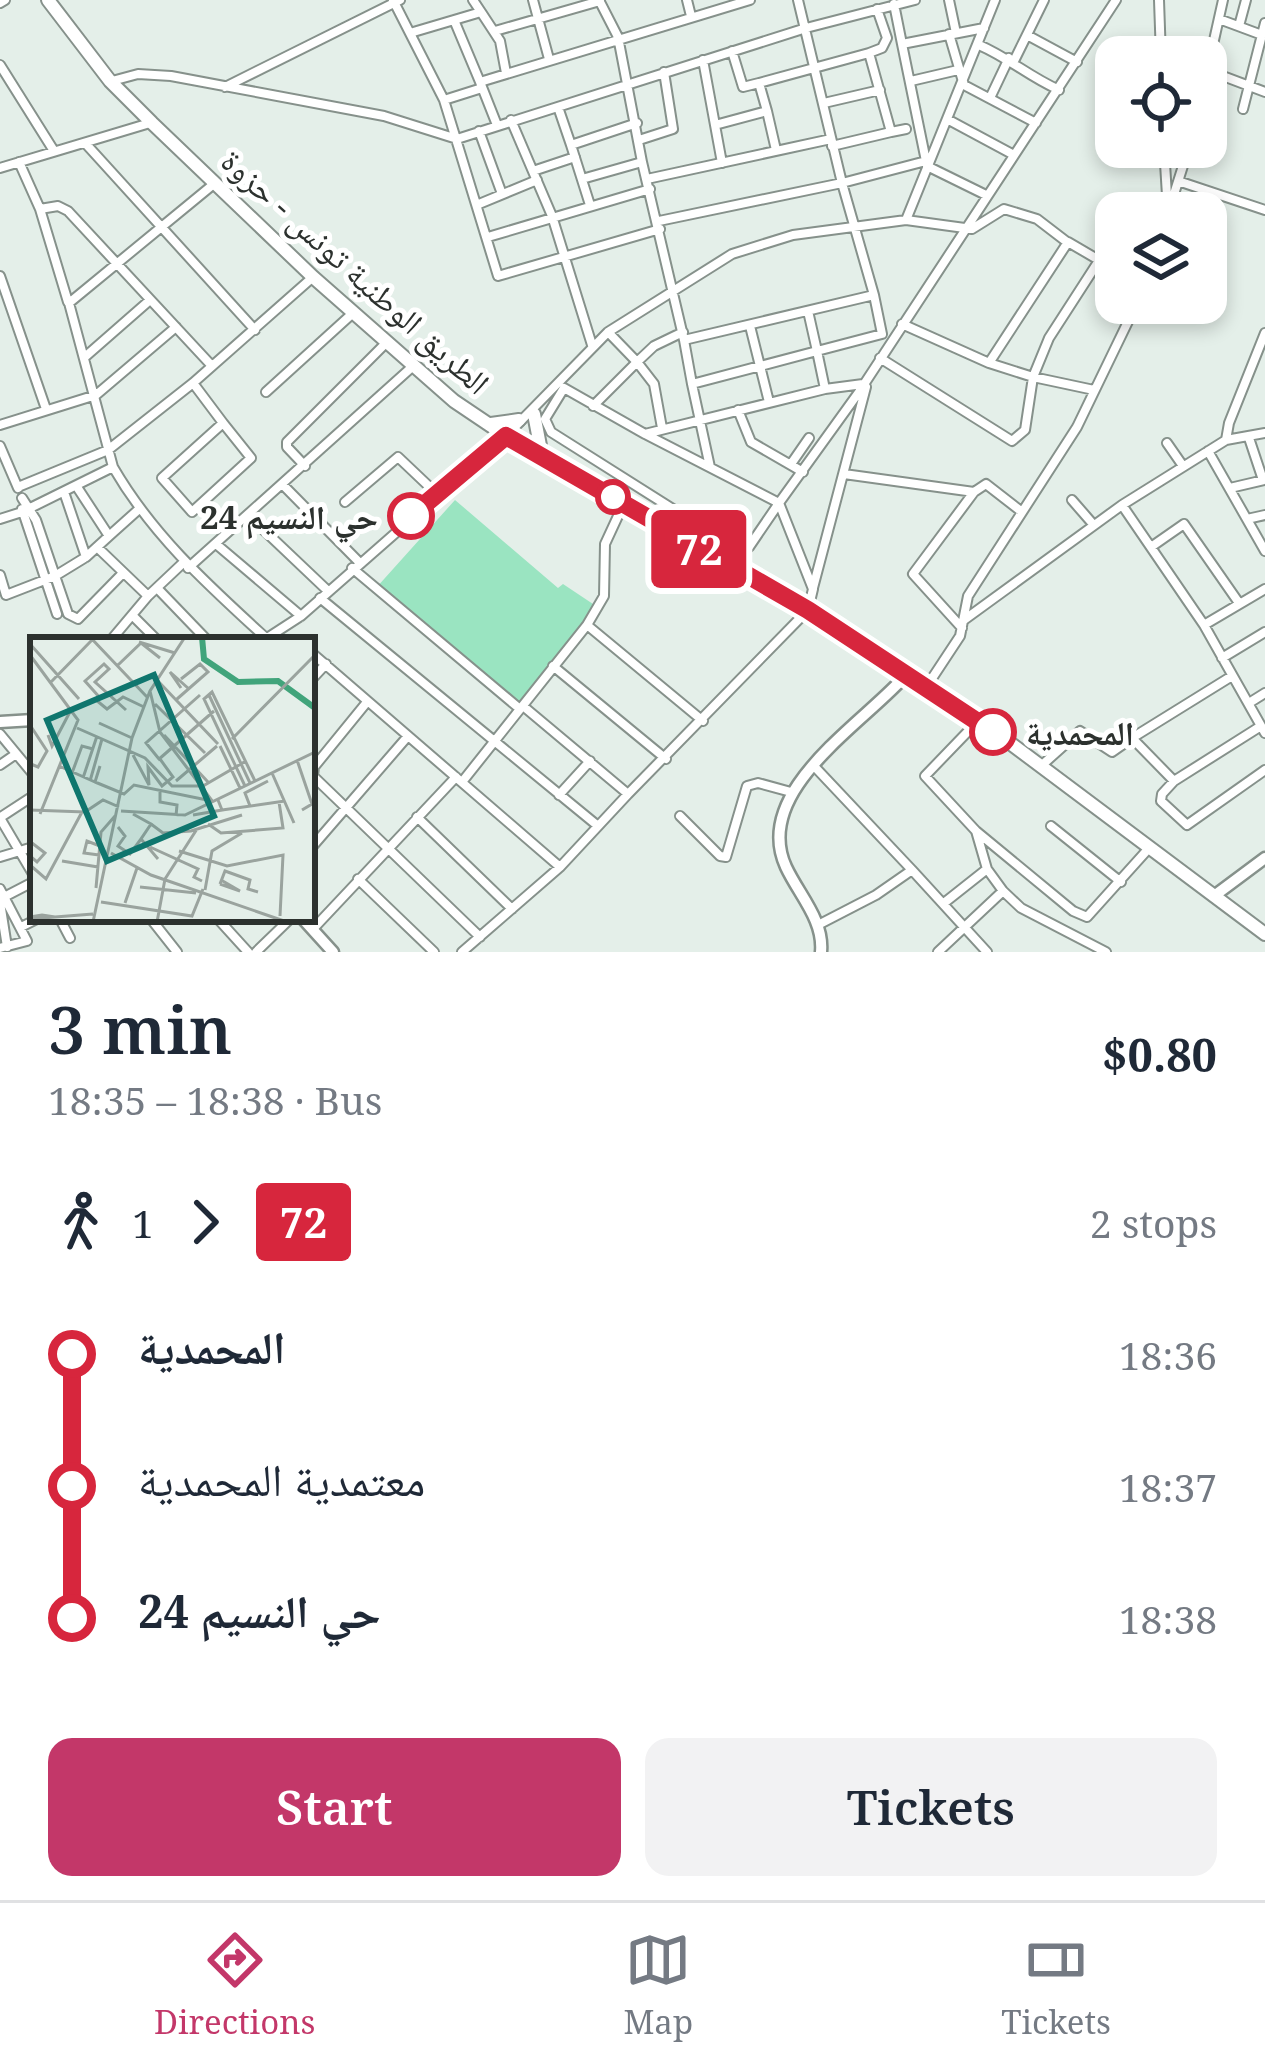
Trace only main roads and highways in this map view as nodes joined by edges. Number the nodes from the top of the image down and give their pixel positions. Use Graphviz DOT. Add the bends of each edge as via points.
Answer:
graph roads {
  1 [pos="48,0"];
  2 [pos="534,410"];
  3 [pos="519,420"];
  4 [pos="487,424"];
  5 [pos="543,457"];
  6 [pos="1265,934"];
  1 -- 4 [label="main road, الطريق الوطنية تونس - حزوة" via="152,123 412,367"];
  2 -- 5 [label="main road"];
  3 -- 4 [label="main road"];
  4 -- 5 [label="main road, الطريق الوطنية تونس - حزوة"];
  5 -- 6 [label="main road, الطريق الوطنية تونس - حزوة" via="926,687"];
}
